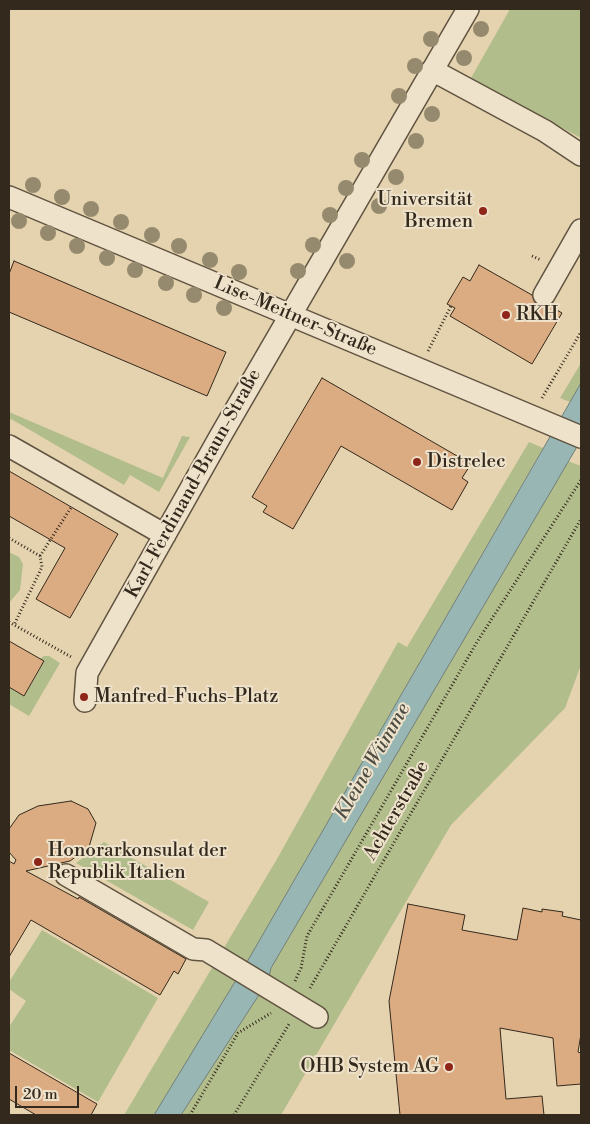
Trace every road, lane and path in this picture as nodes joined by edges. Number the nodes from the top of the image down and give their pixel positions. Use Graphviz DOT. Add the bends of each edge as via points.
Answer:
graph roads {
  1 [pos="468,9"];
  2 [pos="432,70"];
  3 [pos="581,155"];
  4 [pos="9,197"];
  5 [pos="581,230"];
  6 [pos="544,295"];
  7 [pos="451,306"];
  8 [pos="290,315"];
  9 [pos="581,332"];
  10 [pos="419,370"];
  11 [pos="541,421"];
  12 [pos="581,437"];
  13 [pos="9,446"];
  14 [pos="581,480"];
  15 [pos="84,488"];
  16 [pos="581,519"];
  17 [pos="165,534"];
  18 [pos="9,538"];
  19 [pos="40,556"];
  20 [pos="9,622"];
  21 [pos="14,625"];
  22 [pos="95,661"];
  23 [pos="85,701"];
  24 [pos="66,875"];
  25 [pos="301,1008"];
  26 [pos="190,1115"];
  27 [pos="234,1115"];
  1 -- 2 [label="street, Karl-Ferdinand-Braun-Straße"];
  2 -- 3 [label="street" via="545,131"];
  2 -- 8 [label="street, Karl-Ferdinand-Braun-Straße"];
  4 -- 8 [label="street, Lise-Meitner-Straße"];
  5 -- 6 [label="street"];
  7 -- 10 [label="path"];
  8 -- 10 [label="street, Lise-Meitner-Straße"];
  8 -- 17 [label="street, Karl-Ferdinand-Braun-Straße"];
  9 -- 11 [label="path"];
  10 -- 11 [label="street, Lise-Meitner-Straße"];
  11 -- 12 [label="street, Lise-Meitner-Straße"];
  13 -- 15 [label="street"];
  14 -- 25 [label="path" via="477,642 307,936 301,968"];
  15 -- 17 [label="street"];
  15 -- 19 [label="path"];
  16 -- 25 [label="path, Achterstraße"];
  17 -- 22 [label="street, Karl-Ferdinand-Braun-Straße"];
  18 -- 19 [label="path"];
  19 -- 21 [label="path" via="42,567"];
  20 -- 21 [label="path"];
  21 -- 22 [label="path"];
  22 -- 23 [label="street" via="88,673"];
  24 -- 25 [label="street" via="193,949 206,950"];
  25 -- 26 [label="path" via="265,1018 238,1033"];
  25 -- 27 [label="path, Achterstraße"];
}
